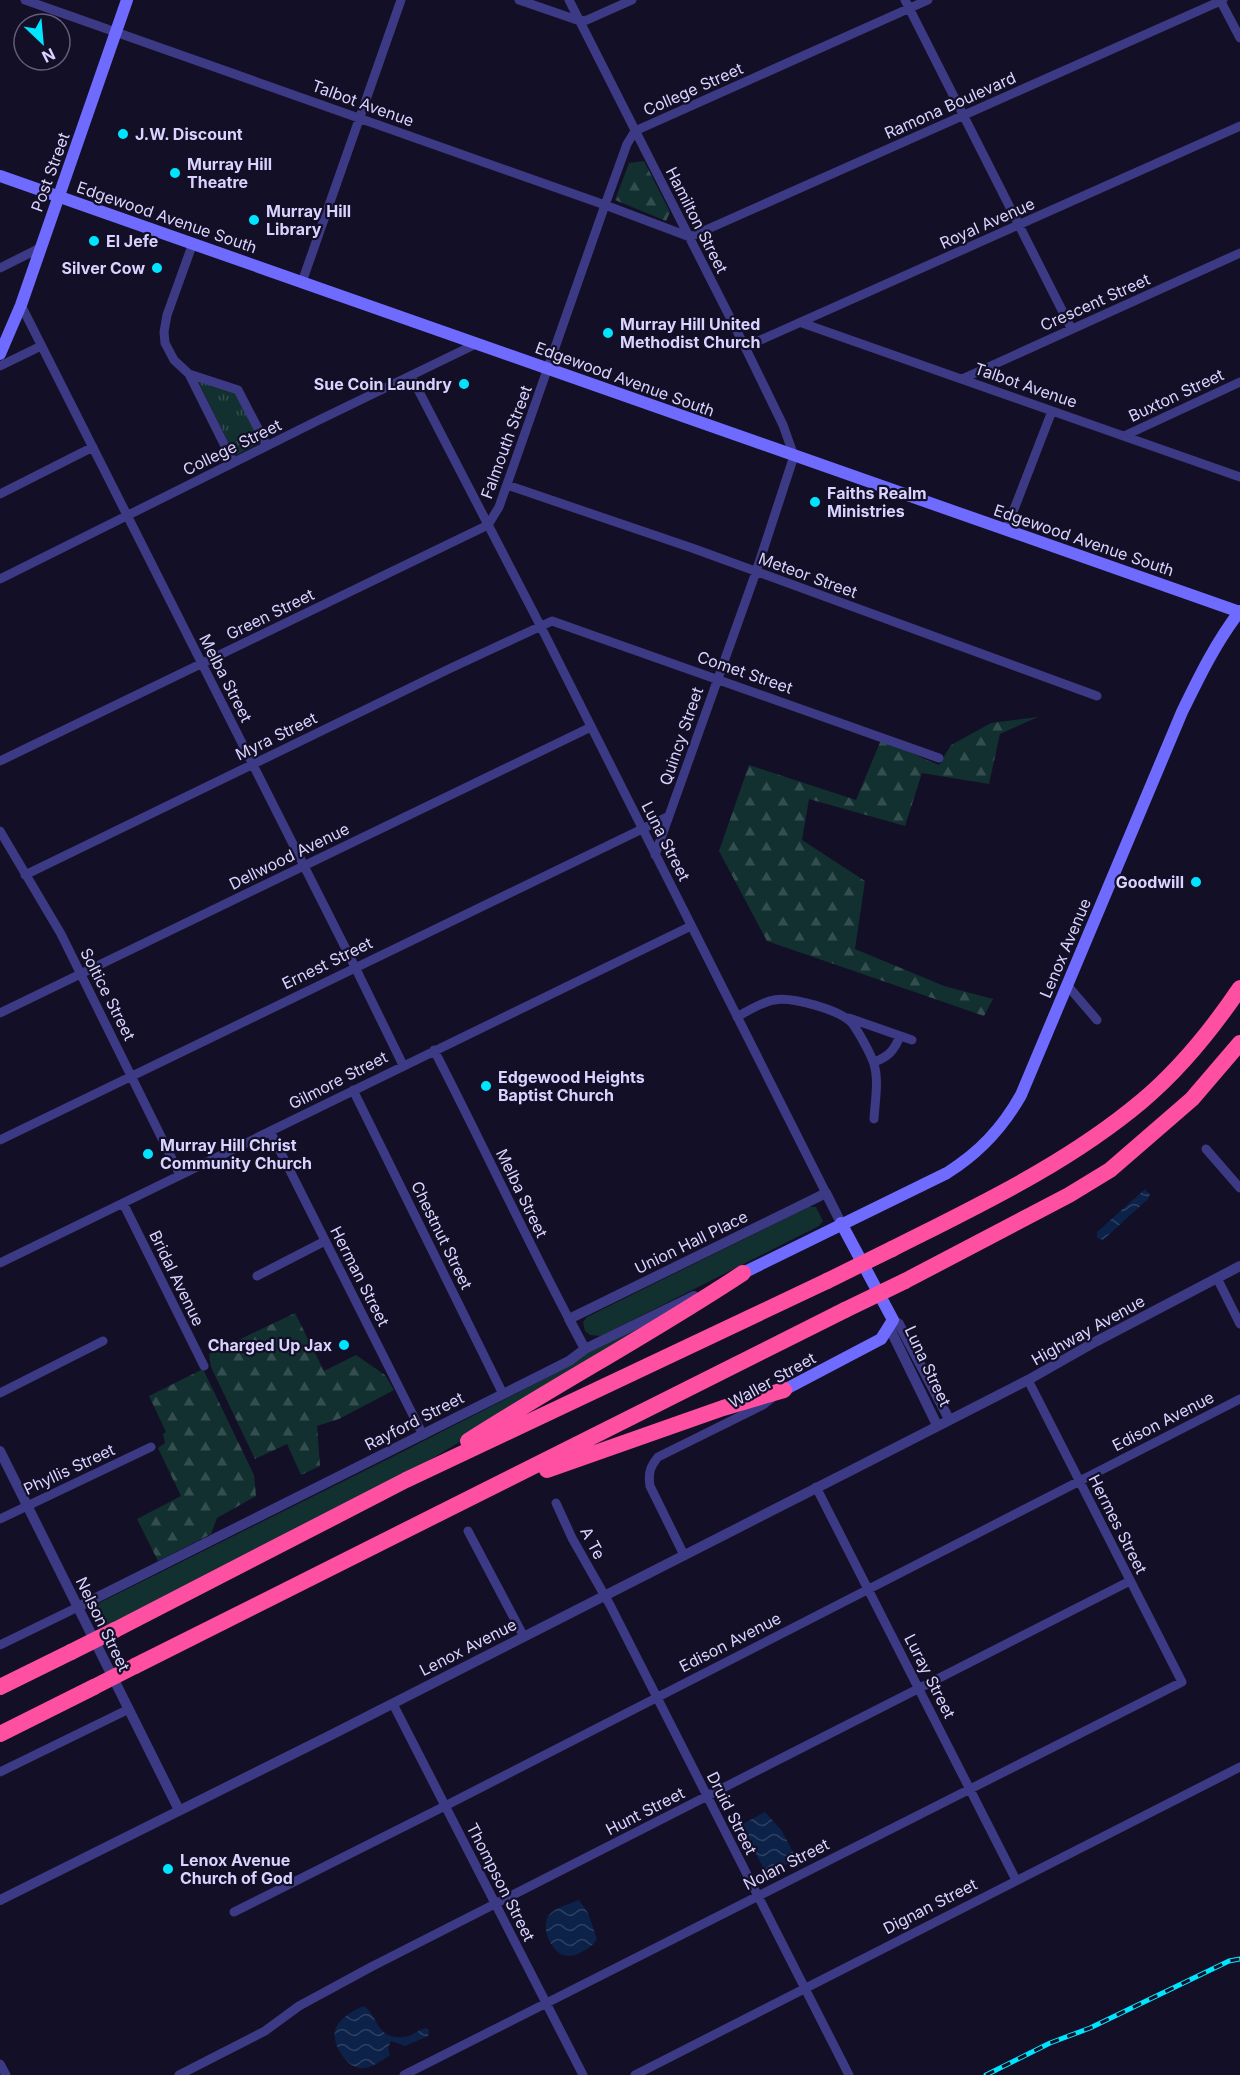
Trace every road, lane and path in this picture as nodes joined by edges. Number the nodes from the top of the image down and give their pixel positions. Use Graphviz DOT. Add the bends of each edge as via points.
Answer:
graph roads {
  1 [pos="25,0"];
  2 [pos="127,0"];
  3 [pos="401,0"];
  4 [pos="519,0"];
  5 [pos="569,0"];
  6 [pos="632,0"];
  7 [pos="928,0"];
  8 [pos="1222,0"];
  9 [pos="907,4"];
  10 [pos="580,21"];
  11 [pos="116,33"];
  12 [pos="1240,39"];
  13 [pos="964,116"];
  14 [pos="360,119"];
  15 [pos="1240,126"];
  16 [pos="635,131"];
  17 [pos="0,176"];
  18 [pos="58,196"];
  19 [pos="605,205"];
  20 [pos="1019,225"];
  21 [pos="690,237"];
  22 [pos="194,243"];
  23 [pos="40,248"];
  24 [pos="1240,253"];
  25 [pos="0,268"];
  26 [pos="302,282"];
  27 [pos="21,305"];
  28 [pos="802,323"];
  29 [pos="1071,328"];
  30 [pos="478,343"];
  31 [pos="41,346"];
  32 [pos="746,347"];
  33 [pos="0,354"];
  34 [pos="0,366"];
  35 [pos="548,369"];
  36 [pos="189,374"];
  37 [pos="411,376"];
  38 [pos="962,379"];
  39 [pos="1240,382"];
  40 [pos="1052,411"];
  41 [pos="1124,436"];
  42 [pos="267,446"];
  43 [pos="93,447"];
  44 [pos="794,456"];
  45 [pos="233,462"];
  46 [pos="1240,477"];
  47 [pos="507,485"];
  48 [pos="0,494"];
  49 [pos="127,516"];
  50 [pos="488,525"];
  51 [pos="1006,530"];
  52 [pos="756,572"];
  53 [pos="0,579"];
  54 [pos="1240,612"];
  55 [pos="540,625"];
  56 [pos="202,664"];
  57 [pos="718,679"];
  58 [pos="1096,696"];
  59 [pos="591,727"];
  60 [pos="939,758"];
  61 [pos="0,761"];
  62 [pos="252,764"];
  63 [pos="669,816"];
  64 [pos="642,828"];
  65 [pos="1,835"];
  66 [pos="655,855"];
  67 [pos="304,866"];
  68 [pos="25,875"];
  69 [pos="691,926"];
  70 [pos="355,967"];
  71 [pos="81,973"];
  72 [pos="1068,985"];
  73 [pos="1240,988"];
  74 [pos="0,1013"];
  75 [pos="737,1017"];
  76 [pos="844,1017"];
  77 [pos="1097,1020"];
  78 [pos="900,1036"];
  79 [pos="912,1041"];
  80 [pos="1240,1043"];
  81 [pos="434,1050"];
  82 [pos="874,1062"];
  83 [pos="403,1065"];
  84 [pos="132,1075"];
  85 [pos="353,1090"];
  86 [pos="874,1119"];
  87 [pos="270,1131"];
  88 [pos="0,1140"];
  89 [pos="1206,1149"];
  90 [pos="180,1175"];
  91 [pos="1240,1188"];
  92 [pos="826,1192"];
  93 [pos="123,1203"];
  94 [pos="842,1223"];
  95 [pos="325,1241"];
  96 [pos="0,1263"];
  97 [pos="1240,1266"];
  98 [pos="743,1273"];
  99 [pos="257,1276"];
  100 [pos="1217,1278"];
  101 [pos="569,1319"];
  102 [pos="893,1320"];
  103 [pos="1240,1324"];
  104 [pos="103,1341"];
  105 [pos="585,1349"];
  106 [pos="204,1366"];
  107 [pos="1028,1380"];
  108 [pos="784,1390"];
  109 [pos="0,1393"];
  110 [pos="503,1394"];
  111 [pos="1240,1399"];
  112 [pos="949,1419"];
  113 [pos="937,1425"];
  114 [pos="423,1435"];
  115 [pos="151,1447"];
  116 [pos="0,1451"];
  117 [pos="406,1480"];
  118 [pos="1079,1481"];
  119 [pos="816,1487"];
  120 [pos="556,1503"];
  121 [pos="27,1506"];
  122 [pos="0,1520"];
  123 [pos="468,1531"];
  124 [pos="397,1534"];
  125 [pos="684,1555"];
  126 [pos="1130,1581"];
  127 [pos="869,1588"];
  128 [pos="605,1596"];
  129 [pos="78,1607"];
  130 [pos="524,1637"];
  131 [pos="0,1645"];
  132 [pos="1182,1682"];
  133 [pos="0,1688"];
  134 [pos="919,1689"];
  135 [pos="656,1697"];
  136 [pos="393,1704"];
  137 [pos="129,1709"];
  138 [pos="0,1734"];
  139 [pos="1240,1767"];
  140 [pos="0,1772"];
  141 [pos="970,1788"];
  142 [pos="707,1796"];
  143 [pos="445,1806"];
  144 [pos="179,1810"];
  145 [pos="1016,1880"];
  146 [pos="758,1896"];
  147 [pos="0,1900"];
  148 [pos="496,1905"];
  149 [pos="234,1912"];
  150 [pos="804,1987"];
  151 [pos="546,2003"];
  152 [pos="0,2064"];
  153 [pos="6,2075"];
  154 [pos="179,2075"];
  155 [pos="404,2075"];
  156 [pos="583,2075"];
  157 [pos="635,2075"];
  158 [pos="849,2075"];
  1 -- 11 [label="street, Talbot Avenue"];
  2 -- 11 [label="main road, Post Street"];
  3 -- 14 [label="street"];
  4 -- 10 [label="street"];
  5 -- 10 [label="street, Hamilton Street"];
  6 -- 10 [label="street"];
  7 -- 9 [label="street, College Street"];
  8 -- 12 [label="street"];
  8 -- 13 [label="street, Ramona Boulevard"];
  9 -- 13 [label="street"];
  9 -- 16 [label="street, College Street"];
  10 -- 16 [label="street, Hamilton Street"];
  11 -- 14 [label="street, Talbot Avenue"];
  11 -- 18 [label="main road, Post Street"];
  13 -- 20 [label="street"];
  13 -- 21 [label="street, Ramona Boulevard"];
  14 -- 19 [label="street, Talbot Avenue"];
  14 -- 26 [label="street"];
  15 -- 20 [label="street, Royal Avenue"];
  16 -- 19 [label="street, College Street"];
  16 -- 21 [label="street, Hamilton Street"];
  17 -- 18 [label="main road, Edgewood Avenue South"];
  18 -- 22 [label="main road, Edgewood Avenue South"];
  18 -- 23 [label="main road, Post Street"];
  19 -- 21 [label="street, Talbot Avenue"];
  19 -- 35 [label="street, College Street"];
  20 -- 28 [label="street, Royal Avenue"];
  20 -- 29 [label="street"];
  21 -- 32 [label="street, Hamilton Street"];
  22 -- 26 [label="main road, Edgewood Avenue South"];
  22 -- 36 [label="street" via="164,332 168,351"];
  23 -- 25 [label="street"];
  23 -- 27 [label="main road, Post Street"];
  24 -- 29 [label="street, Crescent Street"];
  26 -- 30 [label="main road, Edgewood Avenue South"];
  27 -- 31 [label="street, Melba Street"];
  27 -- 33 [label="main road, Post Street"];
  28 -- 32 [label="street, Royal Avenue"];
  28 -- 38 [label="street, Talbot Avenue"];
  29 -- 38 [label="street, Crescent Street"];
  30 -- 35 [label="main road, Edgewood Avenue South"];
  30 -- 37 [label="street, College Street"];
  31 -- 34 [label="street"];
  31 -- 43 [label="street, Melba Street"];
  32 -- 44 [label="street, Hamilton Street"];
  35 -- 44 [label="main road, Edgewood Avenue South"];
  35 -- 47 [label="street, Falmouth Street"];
  36 -- 42 [label="street" via="238,390"];
  36 -- 45 [label="street"];
  37 -- 42 [label="street, College Street"];
  37 -- 50 [label="street, Luna Street"];
  38 -- 40 [label="street, Talbot Avenue"];
  39 -- 41 [label="street, Buxton Street"];
  40 -- 41 [label="street, Talbot Avenue"];
  40 -- 51 [label="street"];
  41 -- 46 [label="street, Talbot Avenue"];
  42 -- 45 [label="street, College Street"];
  43 -- 48 [label="street"];
  43 -- 49 [label="street, Melba Street"];
  44 -- 51 [label="main road, Edgewood Avenue South"];
  44 -- 52 [label="street, Quincy Street"];
  45 -- 49 [label="street, College Street"];
  47 -- 50 [label="street, Falmouth Street"];
  47 -- 52 [label="street, Meteor Street"];
  49 -- 53 [label="street, College Street"];
  49 -- 56 [label="street, Melba Street"];
  50 -- 55 [label="street, Luna Street"];
  50 -- 56 [label="street, Green Street"];
  51 -- 54 [label="main road, Edgewood Avenue South"];
  52 -- 57 [label="street, Quincy Street"];
  52 -- 58 [label="street, Meteor Street"];
  54 -- 72 [label="main road, Lenox Avenue" via="1227,627 1182,712"];
  55 -- 57 [label="street, Comet Street" via="552,621"];
  55 -- 59 [label="street, Luna Street"];
  55 -- 62 [label="street, Myra Street"];
  56 -- 61 [label="street, Green Street"];
  56 -- 62 [label="street, Melba Street"];
  57 -- 60 [label="street, Comet Street"];
  57 -- 63 [label="street, Quincy Street"];
  59 -- 64 [label="street, Luna Street"];
  59 -- 67 [label="street, Dellwood Avenue"];
  62 -- 67 [label="street, Melba Street"];
  62 -- 68 [label="street, Myra Street"];
  63 -- 64 [label="street, Ernest Street"];
  63 -- 66 [label="street, Quincy Street"];
  64 -- 66 [label="street, Luna Street"];
  64 -- 70 [label="street, Ernest Street"];
  65 -- 68 [label="street, Soltice Street"];
  66 -- 69 [label="street, Luna Street"];
  67 -- 70 [label="street, Melba Street"];
  67 -- 71 [label="street, Dellwood Avenue"];
  68 -- 71 [label="street, Soltice Street"];
  69 -- 75 [label="street, Luna Street"];
  69 -- 81 [label="street, Gilmore Street"];
  70 -- 83 [label="street, Melba Street"];
  70 -- 84 [label="street, Ernest Street"];
  71 -- 74 [label="street, Dellwood Avenue"];
  71 -- 84 [label="street, Soltice Street"];
  72 -- 77 [label="street"];
  72 -- 94 [label="main road, Lenox Avenue" via="1021,1095 990,1140 947,1173"];
  73 -- 117 [label="highway, bridge" via="1185,1058 1144,1099 1103,1132 1021,1184 827,1281"];
  75 -- 76 [label="street" via="762,1004 787,998"];
  75 -- 92 [label="street, Luna Street"];
  76 -- 78 [label="street"];
  76 -- 82 [label="street"];
  78 -- 79 [label="street"];
  78 -- 82 [label="street" via="892,1052"];
  80 -- 124 [label="highway, bridge" via="1192,1099 1110,1170 1069,1195"];
  81 -- 83 [label="street, Gilmore Street"];
  81 -- 101 [label="street, Melba Street"];
  82 -- 86 [label="street"];
  83 -- 85 [label="street, Gilmore Street"];
  84 -- 88 [label="street, Ernest Street"];
  84 -- 90 [label="street, Soltice Street"];
  85 -- 87 [label="street, Gilmore Street"];
  85 -- 110 [label="street, Chestnut Street"];
  87 -- 90 [label="street, Gilmore Street"];
  87 -- 95 [label="street, Herman Street"];
  89 -- 91 [label="street"];
  90 -- 93 [label="street, Gilmore Street"];
  92 -- 94 [label="street, Luna Street"];
  92 -- 101 [label="street, Union Hall Place"];
  93 -- 96 [label="street, Gilmore Street"];
  93 -- 106 [label="street, Bridal Avenue"];
  94 -- 98 [label="main road, Rayford Street"];
  94 -- 102 [label="main road, Luna Street"];
  95 -- 99 [label="street"];
  95 -- 114 [label="street, Herman Street"];
  97 -- 100 [label="street, Highway Avenue"];
  98 -- 105 [label="street, Rayford Street"];
  98 -- 117 [label="highway"];
  100 -- 103 [label="street"];
  100 -- 107 [label="street, Highway Avenue"];
  101 -- 105 [label="street, Melba Street"];
  102 -- 108 [label="main road, Waller Street" via="881,1339"];
  102 -- 112 [label="street, Luna Street" via="900,1323"];
  102 -- 113 [label="street, Luna Street" via="893,1335"];
  104 -- 109 [label="street"];
  105 -- 110 [label="street, Rayford Street"];
  107 -- 112 [label="street, Highway Avenue"];
  107 -- 118 [label="street, Hermes Street"];
  108 -- 124 [label="highway" via="538,1474"];
  108 -- 125 [label="street, Waller Street" via="764,1405 658,1457 650,1466 650,1486"];
  110 -- 114 [label="street, Rayford Street"];
  111 -- 118 [label="street, Edison Avenue"];
  112 -- 113 [label="street, Lenox Avenue"];
  113 -- 119 [label="street, Lenox Avenue"];
  114 -- 129 [label="street, Rayford Street"];
  115 -- 121 [label="street, Phyllis Street"];
  116 -- 121 [label="street, Nelson Street"];
  117 -- 133 [label="highway, bridge"];
  118 -- 126 [label="street, Hermes Street"];
  118 -- 127 [label="street, Edison Avenue"];
  119 -- 125 [label="street, Lenox Avenue"];
  119 -- 127 [label="street, Luray Street"];
  120 -- 128 [label="street, A Te"];
  121 -- 122 [label="street, Phyllis Street"];
  121 -- 129 [label="street, Nelson Street"];
  123 -- 130 [label="street"];
  124 -- 138 [label="highway, bridge"];
  125 -- 128 [label="street, Lenox Avenue"];
  126 -- 132 [label="street, Hermes Street"];
  126 -- 134 [label="street, Hunt Street"];
  127 -- 134 [label="street, Luray Street"];
  127 -- 135 [label="street, Edison Avenue"];
  128 -- 130 [label="street, Lenox Avenue"];
  128 -- 135 [label="street, Druid Street"];
  129 -- 131 [label="street, Rayford Street"];
  129 -- 137 [label="street, Nelson Street"];
  130 -- 136 [label="street, Lenox Avenue"];
  132 -- 141 [label="street, Nolan Street"];
  134 -- 141 [label="street, Luray Street"];
  134 -- 142 [label="street, Hunt Street"];
  135 -- 142 [label="street, Druid Street"];
  135 -- 143 [label="street, Edison Avenue"];
  136 -- 143 [label="street, Thompson Street"];
  136 -- 144 [label="street, Lenox Avenue"];
  137 -- 140 [label="street"];
  137 -- 144 [label="street, Nelson Street"];
  139 -- 145 [label="street, Dignan Street"];
  141 -- 145 [label="street, Luray Street"];
  141 -- 146 [label="street, Nolan Street"];
  142 -- 146 [label="street, Druid Street"];
  142 -- 148 [label="street, Hunt Street"];
  143 -- 148 [label="street, Thompson Street"];
  143 -- 149 [label="street, Edison Avenue"];
  144 -- 147 [label="street, Lenox Avenue"];
  145 -- 150 [label="street, Dignan Street"];
  146 -- 150 [label="street, Druid Street"];
  146 -- 151 [label="street, Nolan Street"];
  148 -- 151 [label="street, Thompson Street"];
  148 -- 154 [label="street, Hunt Street" via="370,1967 299,2006 265,2031"];
  150 -- 157 [label="street, Dignan Street"];
  150 -- 158 [label="street, Druid Street"];
  151 -- 155 [label="street, Nolan Street"];
  151 -- 156 [label="street, Thompson Street"];
  152 -- 153 [label="street"];
}
